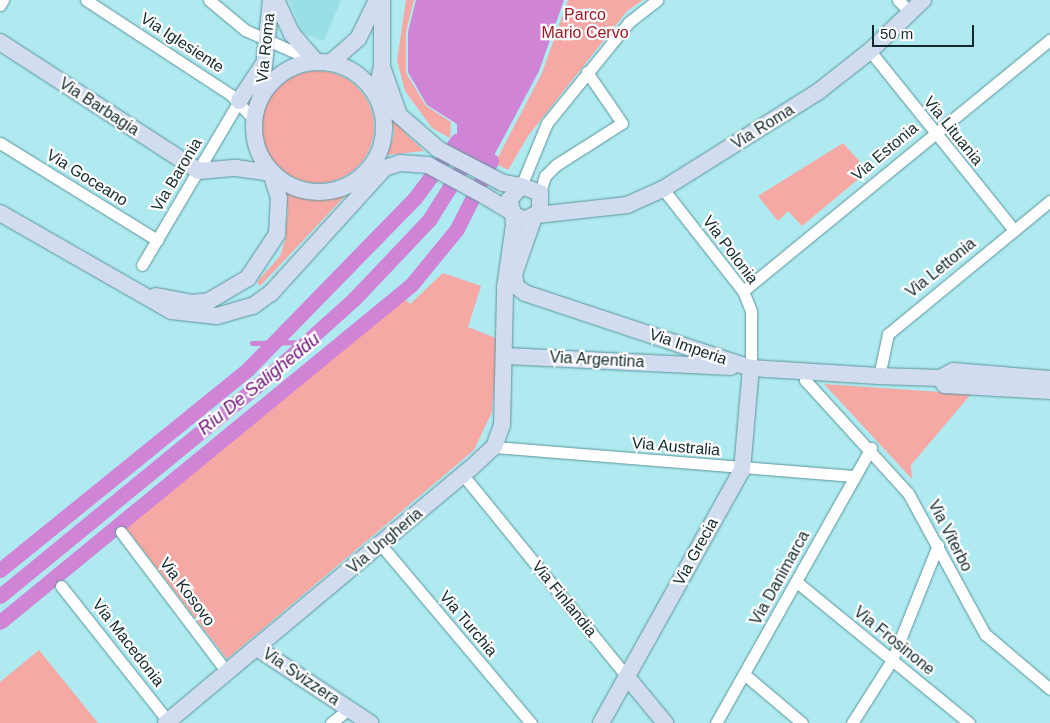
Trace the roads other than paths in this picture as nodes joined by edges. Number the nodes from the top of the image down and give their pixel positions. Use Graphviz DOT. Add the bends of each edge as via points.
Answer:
graph roads {
  1 [pos="3,0"];
  2 [pos="86,0"];
  3 [pos="209,0"];
  4 [pos="270,0"];
  5 [pos="276,0"];
  6 [pos="377,0"];
  7 [pos="382,0"];
  8 [pos="657,0"];
  9 [pos="898,0"];
  10 [pos="923,0"];
  11 [pos="0,4"];
  12 [pos="910,13"];
  13 [pos="1050,40"];
  14 [pos="269,41"];
  15 [pos="0,42"];
  16 [pos="870,51"];
  17 [pos="324,57"];
  18 [pos="265,63"];
  19 [pos="382,65"];
  20 [pos="587,72"];
  21 [pos="261,96"];
  22 [pos="376,96"];
  23 [pos="239,101"];
  24 [pos="400,117"];
  25 [pos="254,120"];
  26 [pos="933,134"];
  27 [pos="0,143"];
  28 [pos="247,170"];
  29 [pos="383,170"];
  30 [pos="199,171"];
  31 [pos="271,173"];
  32 [pos="363,175"];
  33 [pos="521,186"];
  34 [pos="663,190"];
  35 [pos="361,193"];
  36 [pos="540,193"];
  37 [pos="279,198"];
  38 [pos="1050,201"];
  39 [pos="0,213"];
  40 [pos="513,213"];
  41 [pos="579,213"];
  42 [pos="536,216"];
  43 [pos="1014,230"];
  44 [pos="157,240"];
  45 [pos="142,265"];
  46 [pos="120,285"];
  47 [pos="743,291"];
  48 [pos="524,293"];
  49 [pos="508,308"];
  50 [pos="691,348"];
  51 [pos="506,356"];
  52 [pos="689,365"];
  53 [pos="751,368"];
  54 [pos="805,372"];
  55 [pos="879,376"];
  56 [pos="940,378"];
  57 [pos="1050,379"];
  58 [pos="1050,391"];
  59 [pos="494,447"];
  60 [pos="871,448"];
  61 [pos="742,470"];
  62 [pos="463,475"];
  63 [pos="854,476"];
  64 [pos="121,532"];
  65 [pos="381,545"];
  66 [pos="938,545"];
  67 [pos="798,584"];
  68 [pos="61,586"];
  69 [pos="257,648"];
  70 [pos="892,660"];
  71 [pos="227,672"];
  72 [pos="744,674"];
  73 [pos="627,677"];
  74 [pos="1050,689"];
  75 [pos="348,709"];
  76 [pos="167,722"];
  77 [pos="331,723"];
  78 [pos="370,723"];
  79 [pos="531,723"];
  80 [pos="601,723"];
  81 [pos="665,723"];
  82 [pos="716,723"];
  83 [pos="802,723"];
  84 [pos="852,723"];
  85 [pos="969,723"];
  1 -- 11 [label="street"];
  2 -- 23 [label="street, Via Iglesiente"];
  3 -- 14 [label="street" via="245,30"];
  4 -- 14 [label="street, Via Roma"];
  5 -- 17 [label="street, Via Roma"];
  6 -- 17 [label="street" via="358,39"];
  7 -- 19 [label="street"];
  8 -- 20 [label="street" via="629,22"];
  9 -- 12 [label="street"];
  10 -- 12 [label="street, Via Roma"];
  12 -- 16 [label="street, Via Roma"];
  13 -- 26 [label="street, Via Estonia"];
  14 -- 17 [label="street"];
  14 -- 18 [label="street, Via Roma"];
  15 -- 30 [label="street, Via Barbagia"];
  16 -- 26 [label="street, Via Lituania"];
  16 -- 34 [label="street, Via Roma" via="778,118"];
  17 -- 21 [label="street" via="290,68"];
  17 -- 22 [label="street" via="357,74"];
  18 -- 21 [label="street, Via Roma"];
  18 -- 23 [label="street"];
  19 -- 22 [label="street"];
  19 -- 24 [label="street"];
  20 -- 33 [label="street" via="542,131"];
  20 -- 36 [label="street" via="622,123 556,165 545,176"];
  21 -- 25 [label="street"];
  22 -- 24 [label="street"];
  22 -- 32 [label="street" via="383,138"];
  23 -- 25 [label="street, Via Iglesiente"];
  23 -- 30 [label="street, Via Baronia"];
  24 -- 33 [label="street" via="438,149 490,176"];
  25 -- 31 [label="street" via="254,139"];
  26 -- 43 [label="street, Via Lituania"];
  26 -- 47 [label="street, Via Estonia"];
  27 -- 44 [label="street, Via Goceano"];
  28 -- 30 [label="street"];
  28 -- 31 [label="street"];
  28 -- 37 [label="street"];
  29 -- 32 [label="street"];
  29 -- 35 [label="street"];
  29 -- 40 [label="street" via="400,163 428,165"];
  30 -- 44 [label="street, Via Baronia"];
  31 -- 32 [label="street" via="292,187 316,193 349,185"];
  31 -- 37 [label="street"];
  32 -- 35 [label="street"];
  33 -- 36 [label="street"];
  33 -- 40 [label="street" via="509,200"];
  34 -- 41 [label="street, Via Roma" via="627,205"];
  34 -- 47 [label="street, Via Polonia"];
  35 -- 46 [label="street" via="271,293 236,312 217,316 171,311"];
  36 -- 41 [label="street"];
  36 -- 42 [label="street" via="542,207"];
  37 -- 46 [label="street" via="277,234 271,250 236,288 209,301 191,302"];
  38 -- 43 [label="street, Via Lettonia"];
  39 -- 46 [label="street"];
  40 -- 42 [label="street" via="526,219"];
  40 -- 49 [label="street" via="505,288"];
  41 -- 42 [label="street, Via Roma"];
  42 -- 48 [label="street" via="514,274 516,286"];
  43 -- 55 [label="street, Via Lettonia" via="888,334"];
  44 -- 45 [label="street, Via Baronia"];
  47 -- 53 [label="street, Via Polonia" via="751,311"];
  48 -- 49 [label="street"];
  48 -- 50 [label="street, Via Imperia"];
  49 -- 51 [label="street"];
  50 -- 52 [label="street"];
  50 -- 53 [label="street, Via Imperia"];
  51 -- 52 [label="street, Via Argentina"];
  51 -- 59 [label="street" via="505,403"];
  52 -- 53 [label="street, Via Argentina"];
  53 -- 54 [label="street, Via Imperia"];
  53 -- 61 [label="street, Via Grecia"];
  54 -- 55 [label="street, Via Imperia"];
  54 -- 60 [label="street, Via Viterbo" via="804,380"];
  55 -- 56 [label="street, Via Imperia"];
  56 -- 57 [label="street, Via Imperia" via="953,371"];
  56 -- 58 [label="street, Via Imperia" via="946,385"];
  59 -- 61 [label="street, Via Australia"];
  59 -- 62 [label="street, Via Ungheria"];
  60 -- 63 [label="street, Via Danimarca"];
  60 -- 66 [label="street, Via Viterbo" via="908,493"];
  61 -- 63 [label="street, Via Australia"];
  61 -- 73 [label="street, Via Grecia"];
  62 -- 65 [label="street, Via Ungheria"];
  62 -- 73 [label="street, Via Finlandia"];
  63 -- 67 [label="street, Via Danimarca"];
  64 -- 71 [label="street, Via Kosovo"];
  65 -- 69 [label="street, Via Ungheria"];
  65 -- 79 [label="street, Via Turchia"];
  66 -- 70 [label="street"];
  66 -- 74 [label="street, Via Viterbo" via="971,614 985,634"];
  67 -- 70 [label="street, Via Frosinone"];
  67 -- 72 [label="street, Via Danimarca"];
  68 -- 76 [label="street, Via Macedonia"];
  69 -- 71 [label="street, Via Ungheria"];
  69 -- 75 [label="street, Via Svizzera"];
  70 -- 84 [label="street"];
  70 -- 85 [label="street, Via Frosinone"];
  71 -- 76 [label="street, Via Ungheria"];
  72 -- 82 [label="street, Via Danimarca"];
  72 -- 83 [label="street"];
  73 -- 80 [label="street, Via Grecia"];
  73 -- 81 [label="street, Via Finlandia"];
  75 -- 77 [label="street"];
  75 -- 78 [label="street, Via Svizzera"];
}
